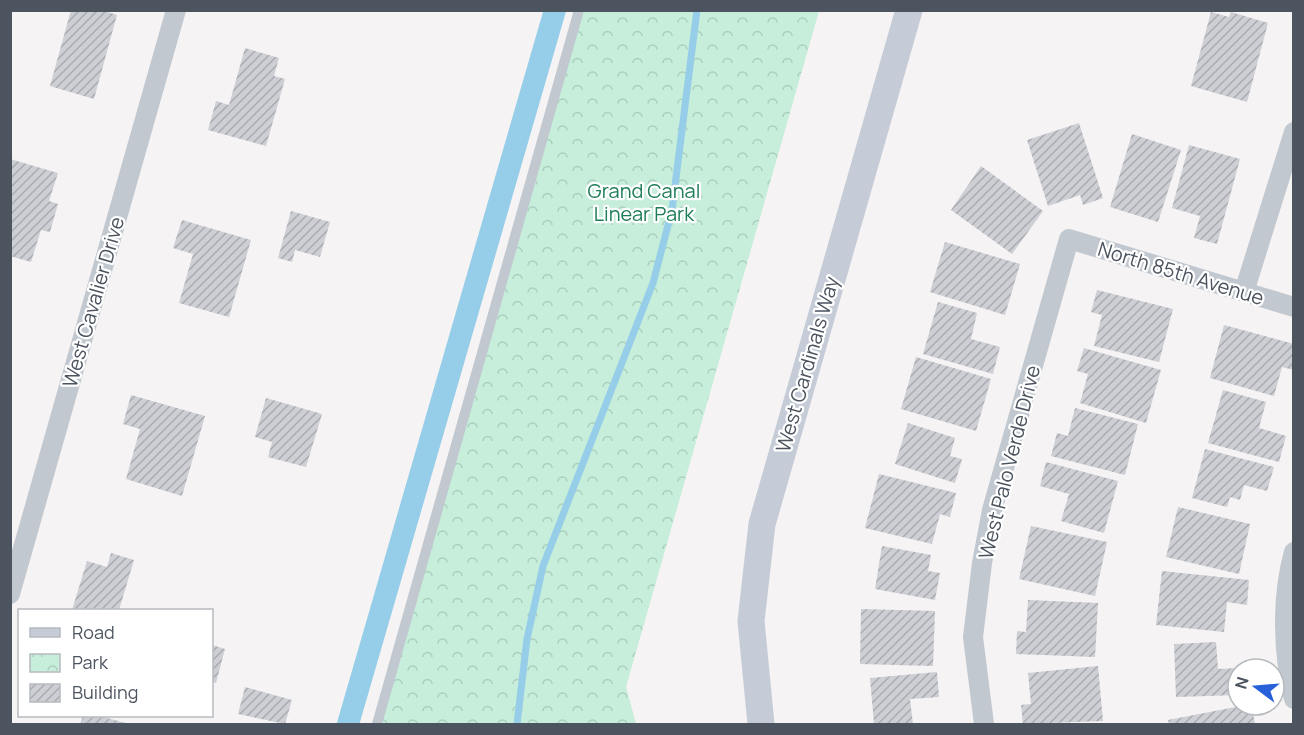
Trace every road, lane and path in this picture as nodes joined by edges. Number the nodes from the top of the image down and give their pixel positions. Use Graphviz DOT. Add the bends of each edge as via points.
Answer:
graph roads {
  1 [pos="176,10"];
  2 [pos="579,10"];
  3 [pos="909,10"];
  4 [pos="1293,132"];
  5 [pos="1069,239"];
  6 [pos="1245,292"];
  7 [pos="1293,306"];
  8 [pos="1293,552"];
  9 [pos="10,594"];
  10 [pos="1293,699"];
  11 [pos="377,724"];
  12 [pos="761,724"];
  13 [pos="984,724"];
  1 -- 9 [label="street, West Cavalier Drive"];
  2 -- 11 [label="lane"];
  3 -- 12 [label="main road, West Cardinals Way" via="762,524 751,621"];
  4 -- 6 [label="street"];
  5 -- 6 [label="street, North 85th Avenue"];
  5 -- 13 [label="street, West Palo Verde Drive" via="992,510 982,563 973,638"];
  6 -- 7 [label="street, North 85th Avenue"];
  8 -- 10 [label="street" via="1286,636"];
}
